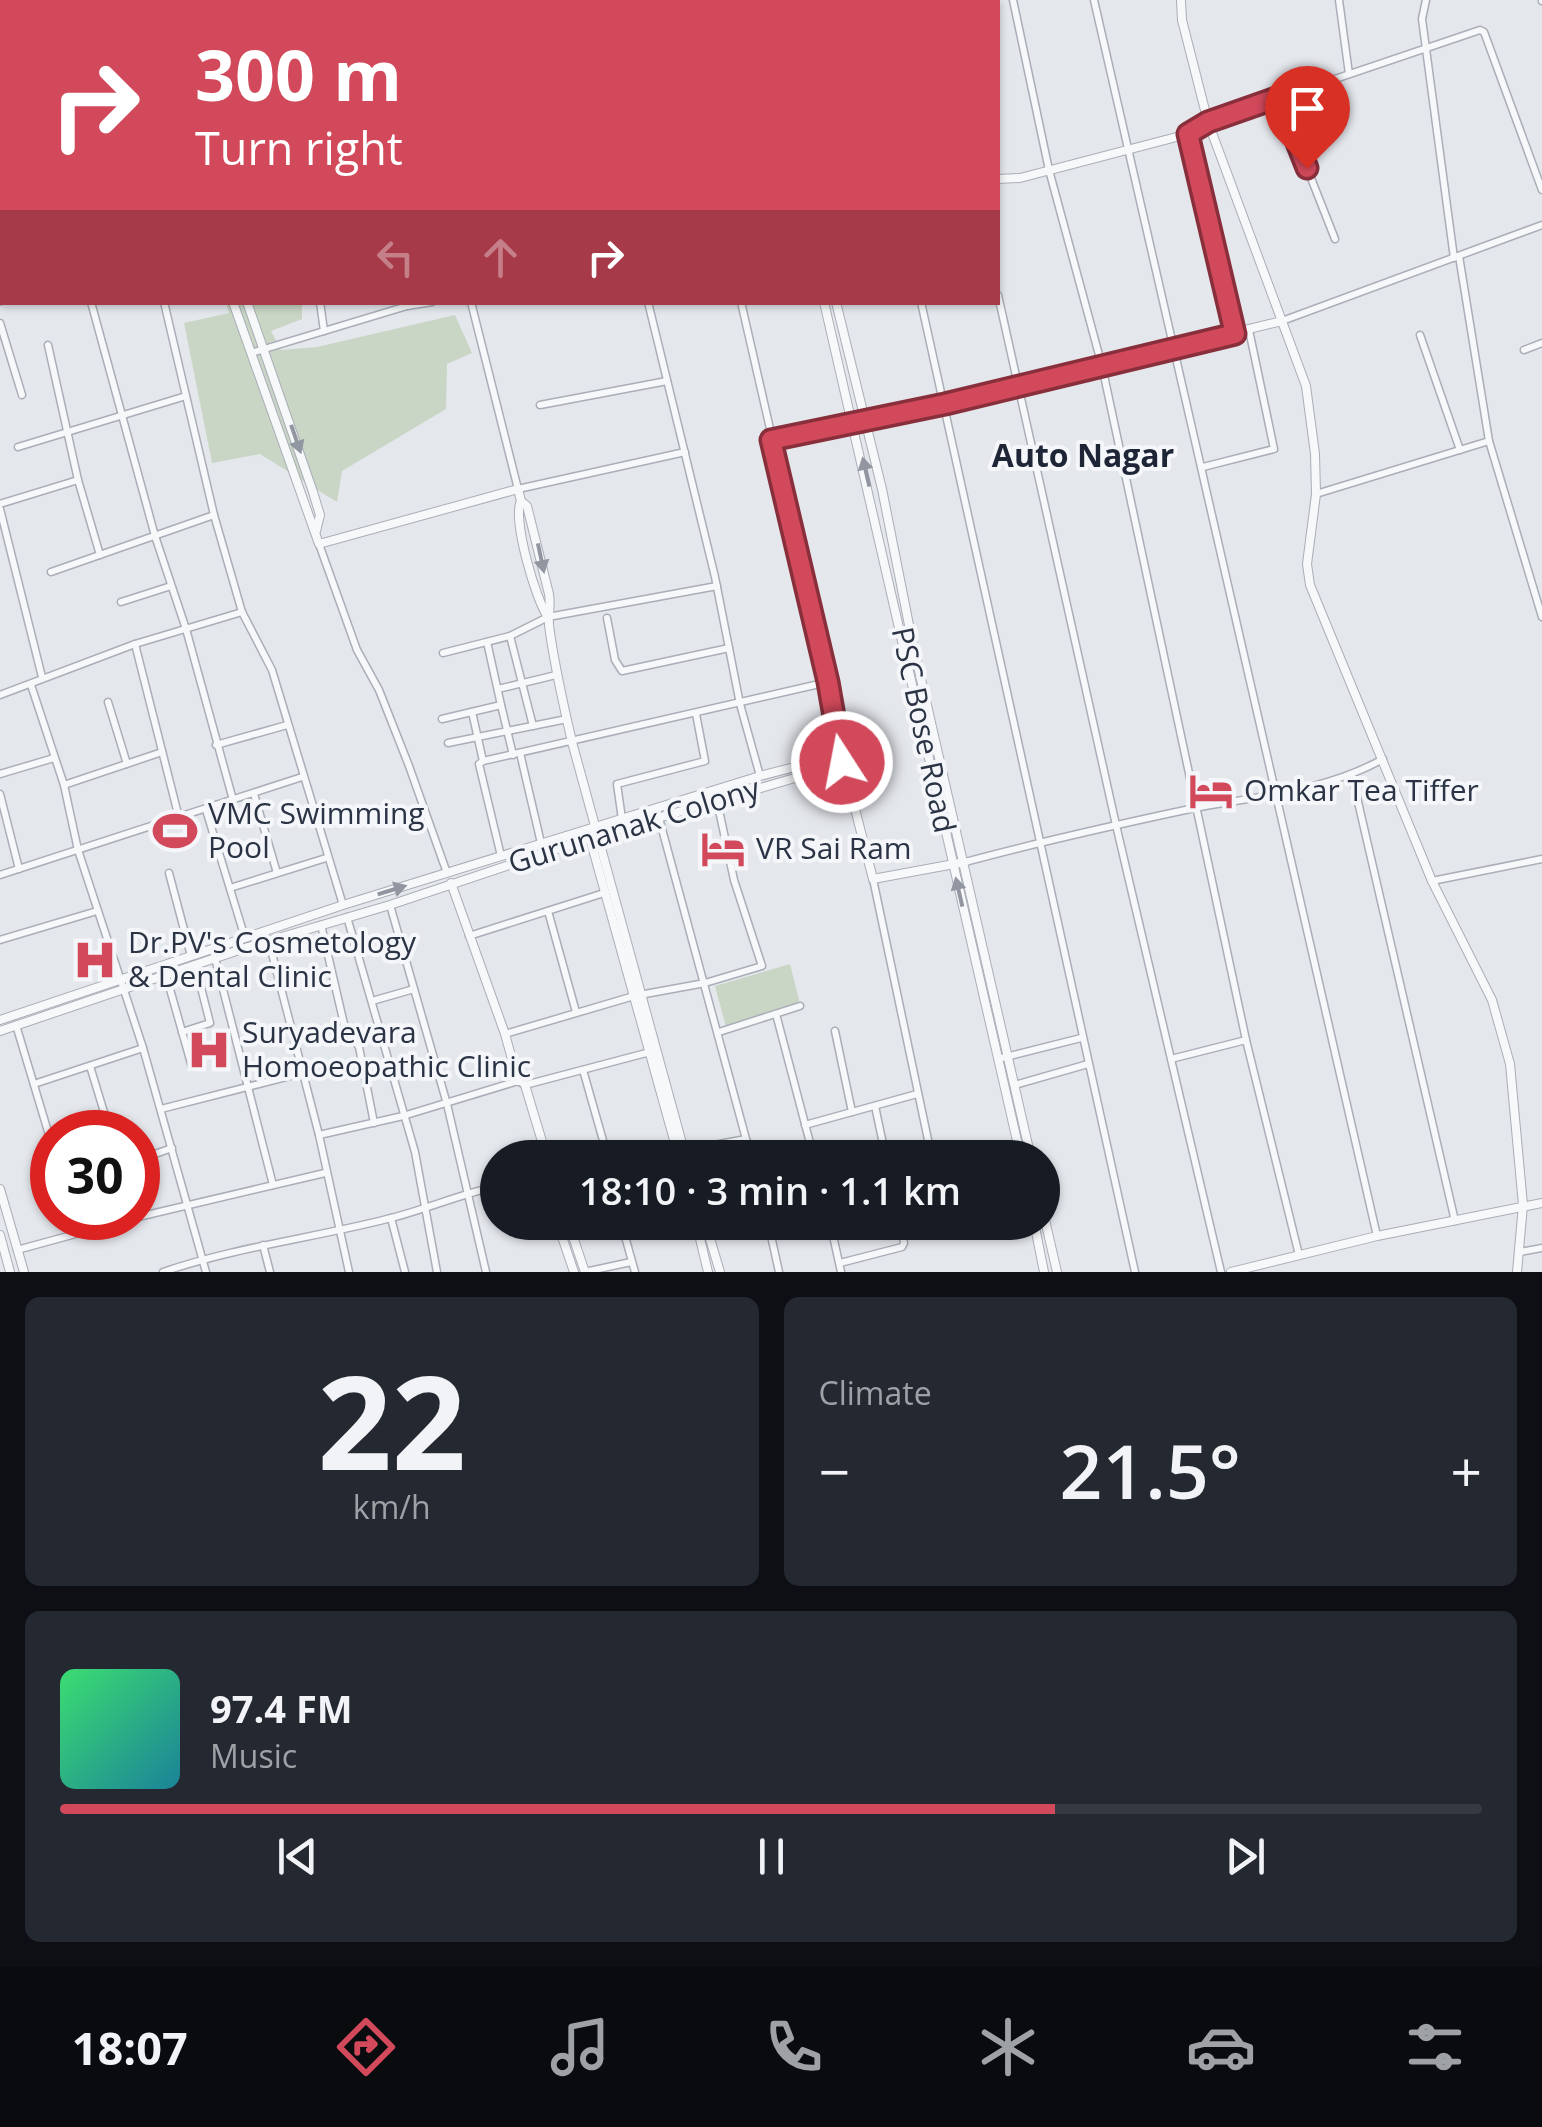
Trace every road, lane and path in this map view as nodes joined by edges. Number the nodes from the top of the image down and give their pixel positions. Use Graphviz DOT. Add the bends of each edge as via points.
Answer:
graph roads {
  1 [pos="1013,0"];
  2 [pos="1094,0"];
  3 [pos="1181,0"];
  4 [pos="1339,0"];
  5 [pos="1426,0"];
  6 [pos="1425,48"];
  7 [pos="1349,74"];
  8 [pos="1279,97"];
  9 [pos="1208,122"];
  10 [pos="1188,134"];
  11 [pos="1127,150"];
  12 [pos="1049,170"];
  13 [pos="1000,180"];
  14 [pos="1542,190"];
  15 [pos="1542,225"];
  16 [pos="1335,240"];
  17 [pos="1456,257"];
  18 [pos="92,305"];
  19 [pos="165,305"];
  20 [pos="233,305"];
  21 [pos="248,305"];
  22 [pos="320,305"];
  23 [pos="404,305"];
  24 [pos="472,305"];
  25 [pos="649,305"];
  26 [pos="742,305"];
  27 [pos="825,305"];
  28 [pos="837,305"];
  29 [pos="922,305"];
  30 [pos="1000,305"];
  31 [pos="1282,321"];
  32 [pos="0,323"];
  33 [pos="1249,330"];
  34 [pos="324,331"];
  35 [pos="1235,334"];
  36 [pos="1420,335"];
  37 [pos="1542,344"];
  38 [pos="48,345"];
  39 [pos="1175,348"];
  40 [pos="263,349"];
  41 [pos="1524,350"];
  42 [pos="250,353"];
  43 [pos="1102,366"];
  44 [pos="667,381"];
  45 [pos="1019,386"];
  46 [pos="22,395"];
  47 [pos="186,396"];
  48 [pos="945,404"];
  49 [pos="540,405"];
  50 [pos="120,416"];
  51 [pos="866,421"];
  52 [pos="854,424"];
  53 [pos="68,432"];
  54 [pos="771,440"];
  55 [pos="1489,441"];
  56 [pos="18,447"];
  57 [pos="1460,450"];
  58 [pos="684,452"];
  59 [pos="1203,468"];
  60 [pos="78,480"];
  61 [pos="518,489"];
  62 [pos="1316,494"];
  63 [pos="0,507"];
  64 [pos="214,515"];
  65 [pos="316,531"];
  66 [pos="154,536"];
  67 [pos="319,544"];
  68 [pos="100,554"];
  69 [pos="51,572"];
  70 [pos="171,586"];
  71 [pos="717,586"];
  72 [pos="121,602"];
  73 [pos="242,612"];
  74 [pos="1542,617"];
  75 [pos="548,618"];
  76 [pos="606,618"];
  77 [pos="186,629"];
  78 [pos="510,636"];
  79 [pos="487,642"];
  80 [pos="135,644"];
  81 [pos="729,648"];
  82 [pos="443,653"];
  83 [pos="556,675"];
  84 [pos="42,677"];
  85 [pos="828,682"];
  86 [pos="522,683"];
  87 [pos="31,685"];
  88 [pos="498,689"];
  89 [pos="0,694"];
  90 [pos="108,702"];
  91 [pos="740,704"];
  92 [pos="501,705"];
  93 [pos="472,712"];
  94 [pos="696,714"];
  95 [pos="442,719"];
  96 [pos="567,719"];
  97 [pos="287,726"];
  98 [pos="532,726"];
  99 [pos="507,731"];
  100 [pos="478,737"];
  101 [pos="448,742"];
  102 [pos="572,742"];
  103 [pos="216,745"];
  104 [pos="162,752"];
  105 [pos="516,754"];
  106 [pos="54,758"];
  107 [pos="1383,758"];
  108 [pos="484,761"];
  109 [pos="838,762"];
  110 [pos="126,764"];
  111 [pos="0,774"];
  112 [pos="760,776"];
  113 [pos="1352,776"];
  114 [pos="302,777"];
  115 [pos="64,784"];
  116 [pos="0,794"];
  117 [pos="254,794"];
  118 [pos="1278,795"];
  119 [pos="234,800"];
  120 [pos="718,801"];
  121 [pos="1195,808"];
  122 [pos="206,810"];
  123 [pos="179,818"];
  124 [pos="659,818"];
  125 [pos="622,819"];
  126 [pos="1116,825"];
  127 [pos="592,833"];
  128 [pos="1038,843"];
  129 [pos="541,844"];
  130 [pos="78,850"];
  131 [pos="501,856"];
  132 [pos="326,858"];
  133 [pos="1542,859"];
  134 [pos="964,862"];
  135 [pos="952,864"];
  136 [pos="18,869"];
  137 [pos="169,873"];
  138 [pos="278,873"];
  139 [pos="447,873"];
  140 [pos="0,875"];
  141 [pos="873,879"];
  142 [pos="1432,881"];
  143 [pos="451,883"];
  144 [pos="230,888"];
  145 [pos="604,893"];
  146 [pos="347,904"];
  147 [pos="390,904"];
  148 [pos="97,911"];
  149 [pos="548,911"];
  150 [pos="351,916"];
  151 [pos="321,925"];
  152 [pos="468,936"];
  153 [pos="244,938"];
  154 [pos="0,940"];
  155 [pos="269,942"];
  156 [pos="215,958"];
  157 [pos="193,960"];
  158 [pos="166,976"];
  159 [pos="121,979"];
  160 [pos="705,983"];
  161 [pos="414,989"];
  162 [pos="124,991"];
  163 [pos="638,996"];
  164 [pos="372,1001"];
  165 [pos="800,1006"];
  166 [pos="576,1012"];
  167 [pos="776,1014"];
  168 [pos="0,1020"];
  169 [pos="16,1025"];
  170 [pos="0,1031"];
  171 [pos="835,1031"];
  172 [pos="182,1032"];
  173 [pos="719,1032"];
  174 [pos="505,1034"];
  175 [pos="1081,1038"];
  176 [pos="1246,1040"];
  177 [pos="143,1048"];
  178 [pos="652,1051"];
  179 [pos="1009,1056"];
  180 [pos="1171,1058"];
  181 [pos="998,1060"];
  182 [pos="1088,1064"];
  183 [pos="90,1066"];
  184 [pos="192,1067"];
  185 [pos="584,1070"];
  186 [pos="302,1073"];
  187 [pos="522,1083"];
  188 [pos="34,1084"];
  189 [pos="1015,1084"];
  190 [pos="248,1087"];
  191 [pos="918,1094"];
  192 [pos="448,1104"];
  193 [pos="875,1106"];
  194 [pos="42,1110"];
  195 [pos="103,1110"];
  196 [pos="161,1110"];
  197 [pos="852,1112"];
  198 [pos="404,1116"];
  199 [pos="374,1122"];
  200 [pos="806,1125"];
  201 [pos="318,1135"];
  202 [pos="746,1139"];
  203 [pos="540,1140"];
  204 [pos="603,1140"];
  205 [pos="678,1140"];
  206 [pos="742,1140"];
  207 [pos="810,1140"];
  208 [pos="882,1140"];
  209 [pos="928,1140"];
  210 [pos="1017,1140"];
  211 [pos="1027,1140"];
  212 [pos="172,1148"];
  213 [pos="160,1152"];
  214 [pos="325,1173"];
  215 [pos="272,1185"];
  216 [pos="0,1189"];
  217 [pos="480,1190"];
  218 [pos="468,1192"];
  219 [pos="188,1203"];
  220 [pos="1542,1203"];
  221 [pos="1524,1206"];
  222 [pos="423,1207"];
  223 [pos="160,1211"];
  224 [pos="391,1218"];
  225 [pos="1455,1221"];
  226 [pos="341,1229"];
  227 [pos="0,1235"];
  228 [pos="1377,1236"];
  229 [pos="52,1240"];
  230 [pos="563,1240"];
  231 [pos="574,1240"];
  232 [pos="626,1240"];
  233 [pos="700,1240"];
  234 [pos="710,1240"];
  235 [pos="772,1240"];
  236 [pos="834,1240"];
  237 [pos="904,1240"];
  238 [pos="1038,1240"];
  239 [pos="1050,1240"];
  240 [pos="263,1245"];
  241 [pos="1542,1248"];
  242 [pos="18,1250"];
  243 [pos="1520,1252"];
  244 [pos="1299,1255"];
  245 [pos="202,1258"];
  246 [pos="631,1262"];
  247 [pos="840,1263"];
  248 [pos="10,1272"];
  249 [pos="24,1272"];
  250 [pos="163,1272"];
  251 [pos="206,1272"];
  252 [pos="270,1272"];
  253 [pos="349,1272"];
  254 [pos="406,1272"];
  255 [pos="437,1272"];
  256 [pos="486,1272"];
  257 [pos="574,1272"];
  258 [pos="584,1272"];
  259 [pos="634,1272"];
  260 [pos="708,1272"];
  261 [pos="720,1272"];
  262 [pos="779,1272"];
  263 [pos="841,1272"];
  264 [pos="1044,1272"];
  265 [pos="1058,1272"];
  266 [pos="1135,1272"];
  267 [pos="1221,1272"];
  268 [pos="1231,1272"];
  269 [pos="1517,1272"];
  1 -- 12 [label="street"];
  2 -- 11 [label="street"];
  3 -- 9 [label="street"];
  4 -- 7 [label="street"];
  5 -- 6 [label="street"];
  6 -- 7 [label="street"];
  6 -- 14 [label="street" via="1484,32"];
  6 -- 17 [label="street"];
  7 -- 8 [label="street"];
  8 -- 9 [label="street"];
  8 -- 16 [label="street"];
  9 -- 10 [label="street"];
  9 -- 31 [label="street"];
  10 -- 11 [label="street"];
  10 -- 35 [label="street"];
  11 -- 12 [label="street"];
  11 -- 39 [label="street"];
  12 -- 13 [label="street"];
  12 -- 43 [label="street"];
  15 -- 17 [label="street"];
  17 -- 31 [label="street"];
  17 -- 55 [label="street"];
  18 -- 50 [label="street"];
  19 -- 47 [label="street"];
  20 -- 42 [label="street"];
  21 -- 40 [label="street"];
  22 -- 34 [label="street"];
  23 -- 34 [label="street"];
  24 -- 61 [label="street"];
  25 -- 44 [label="street"];
  26 -- 54 [label="street"];
  27 -- 52 [label="street, PSC Bose Road"];
  28 -- 51 [label="street, PSC Bose Road"];
  29 -- 48 [label="street"];
  30 -- 45 [label="street"];
  31 -- 33 [label="street"];
  31 -- 62 [label="street" via="1312,416"];
  32 -- 46 [label="street"];
  33 -- 35 [label="street"];
  33 -- 59 [label="street" via="1274,449"];
  34 -- 40 [label="street"];
  35 -- 39 [label="street"];
  36 -- 57 [label="street"];
  37 -- 41 [label="street"];
  38 -- 53 [label="street"];
  39 -- 43 [label="street"];
  39 -- 59 [label="street"];
  40 -- 42 [label="street"];
  40 -- 65 [label="street, one-way" via="320,514"];
  42 -- 65 [label="street"];
  43 -- 45 [label="street"];
  43 -- 121 [label="street"];
  44 -- 49 [label="street"];
  44 -- 58 [label="street"];
  45 -- 48 [label="street"];
  45 -- 126 [label="street"];
  47 -- 50 [label="street"];
  47 -- 64 [label="street"];
  48 -- 51 [label="street"];
  48 -- 128 [label="street"];
  50 -- 53 [label="street"];
  50 -- 66 [label="street"];
  51 -- 52 [label="street"];
  51 -- 134 [label="street, PSC Bose Road"];
  52 -- 54 [label="street"];
  135 -- 52 [label="street, PSC Bose Road, one-way"];
  53 -- 56 [label="street"];
  53 -- 60 [label="street"];
  54 -- 85 [label="street"];
  55 -- 57 [label="street"];
  55 -- 74 [label="street"];
  57 -- 62 [label="street"];
  58 -- 61 [label="street"];
  58 -- 71 [label="street"];
  59 -- 118 [label="street"];
  60 -- 63 [label="street"];
  60 -- 68 [label="street"];
  61 -- 67 [label="street"];
  61 -- 75 [label="street" via="537,538 552,607"];
  62 -- 107 [label="street" via="1310,585"];
  63 -- 84 [label="street"];
  64 -- 66 [label="street"];
  64 -- 73 [label="street"];
  65 -- 67 [label="street"];
  66 -- 68 [label="street"];
  66 -- 70 [label="street"];
  67 -- 139 [label="street"];
  68 -- 69 [label="street"];
  70 -- 72 [label="street"];
  70 -- 77 [label="street"];
  71 -- 75 [label="street"];
  71 -- 81 [label="street"];
  73 -- 77 [label="street"];
  73 -- 97 [label="street" via="272,670"];
  75 -- 78 [label="street"];
  75 -- 83 [label="street"];
  76 -- 81 [label="street" via="622,670"];
  77 -- 80 [label="street"];
  77 -- 103 [label="street"];
  78 -- 79 [label="street"];
  78 -- 86 [label="street"];
  79 -- 82 [label="street"];
  79 -- 88 [label="street"];
  80 -- 84 [label="street"];
  80 -- 104 [label="street"];
  81 -- 91 [label="street"];
  83 -- 86 [label="street"];
  83 -- 96 [label="street"];
  84 -- 87 [label="street"];
  85 -- 91 [label="street"];
  85 -- 109 [label="street"];
  86 -- 88 [label="street"];
  86 -- 98 [label="street"];
  87 -- 89 [label="street"];
  87 -- 106 [label="street"];
  88 -- 92 [label="street"];
  90 -- 110 [label="street"];
  91 -- 94 [label="street"];
  91 -- 112 [label="street"];
  92 -- 93 [label="street"];
  92 -- 99 [label="street"];
  93 -- 95 [label="street"];
  93 -- 100 [label="street"];
  94 -- 102 [label="street"];
  94 -- 125 [label="street" via="705,760 617,784"];
  96 -- 98 [label="street"];
  96 -- 102 [label="street"];
  97 -- 103 [label="street"];
  97 -- 114 [label="street"];
  98 -- 99 [label="street"];
  99 -- 100 [label="street"];
  99 -- 105 [label="street"];
  100 -- 101 [label="street"];
  100 -- 108 [label="street"];
  102 -- 105 [label="street"];
  102 -- 127 [label="street"];
  103 -- 119 [label="street"];
  104 -- 110 [label="street"];
  104 -- 123 [label="street"];
  105 -- 108 [label="street"];
  105 -- 129 [label="street"];
  106 -- 111 [label="street"];
  106 -- 115 [label="street"];
  107 -- 113 [label="street"];
  107 -- 142 [label="street"];
  108 -- 131 [label="street" via="479,764"];
  109 -- 112 [label="street, Gurunanak Colony" via="826,759"];
  109 -- 120 [label="street, Gurunanak Colony"];
  109 -- 141 [label="street"];
  110 -- 115 [label="street"];
  112 -- 125 [label="street, Gurunanak Colony"];
  113 -- 118 [label="street"];
  113 -- 225 [label="street"];
  114 -- 117 [label="street"];
  114 -- 132 [label="street"];
  115 -- 130 [label="street"];
  116 -- 136 [label="street"];
  117 -- 119 [label="street"];
  117 -- 138 [label="street"];
  118 -- 121 [label="street"];
  118 -- 228 [label="street"];
  119 -- 122 [label="street"];
  120 -- 124 [label="street, Gurunanak Colony"];
  120 -- 160 [label="street" via="762,966"];
  121 -- 126 [label="street"];
  121 -- 176 [label="street"];
  122 -- 123 [label="street"];
  122 -- 144 [label="street"];
  123 -- 130 [label="street"];
  124 -- 127 [label="street, Gurunanak Colony"];
  124 -- 160 [label="street"];
  125 -- 127 [label="street, Gurunanak Colony"];
  126 -- 128 [label="street"];
  126 -- 180 [label="street"];
  127 -- 129 [label="street, Gurunanak Colony"];
  127 -- 143 [label="street, Gurunanak Colony"];
  127 -- 145 [label="street"];
  127 -- 163 [label="street"];
  128 -- 134 [label="street"];
  128 -- 175 [label="street"];
  129 -- 131 [label="street, Gurunanak Colony"];
  130 -- 136 [label="street"];
  130 -- 148 [label="street"];
  131 -- 139 [label="street, Gurunanak Colony"];
  132 -- 138 [label="street"];
  132 -- 146 [label="street"];
  133 -- 142 [label="street"];
  134 -- 135 [label="street"];
  134 -- 179 [label="street, PSC Bose Road"];
  135 -- 141 [label="street"];
  181 -- 135 [label="street, PSC Bose Road, one-way"];
  136 -- 140 [label="street"];
  137 -- 157 [label="street"];
  138 -- 144 [label="street"];
  146 -- 139 [label="street, Gurunanak Colony, one-way"];
  141 -- 191 [label="street"];
  142 -- 221 [label="street" via="1492,1000 1510,1064"];
  143 -- 147 [label="street, Gurunanak Colony"];
  143 -- 152 [label="street"];
  144 -- 153 [label="street"];
  145 -- 149 [label="street"];
  145 -- 163 [label="street"];
  146 -- 150 [label="street"];
  146 -- 153 [label="street, Gurunanak Colony"];
  147 -- 150 [label="street, Gurunanak Colony"];
  147 -- 161 [label="street"];
  148 -- 154 [label="street"];
  148 -- 159 [label="street"];
  149 -- 152 [label="street"];
  149 -- 166 [label="street"];
  150 -- 151 [label="street, Gurunanak Colony"];
  150 -- 164 [label="street"];
  151 -- 155 [label="street, Gurunanak Colony"];
  151 -- 199 [label="street"];
  152 -- 174 [label="street"];
  153 -- 157 [label="street, Gurunanak Colony"];
  155 -- 156 [label="street, Gurunanak Colony"];
  155 -- 186 [label="street"];
  156 -- 157 [label="street, Gurunanak Colony"];
  156 -- 190 [label="street"];
  157 -- 158 [label="street, Gurunanak Colony"];
  157 -- 159 [label="street, Gurunanak Colony"];
  157 -- 172 [label="street" via="210,1023"];
  158 -- 162 [label="street, Gurunanak Colony"];
  158 -- 172 [label="street"];
  159 -- 162 [label="street"];
  159 -- 168 [label="street, Gurunanak Colony"];
  160 -- 163 [label="street"];
  160 -- 173 [label="street"];
  161 -- 164 [label="street"];
  161 -- 192 [label="street"];
  162 -- 169 [label="street, Gurunanak Colony"];
  162 -- 177 [label="street"];
  163 -- 166 [label="street"];
  163 -- 178 [label="street"];
  164 -- 198 [label="street"];
  165 -- 167 [label="street"];
  166 -- 174 [label="street"];
  167 -- 173 [label="street"];
  167 -- 200 [label="street"];
  169 -- 170 [label="street, Gurunanak Colony"];
  169 -- 188 [label="street"];
  171 -- 197 [label="street"];
  172 -- 184 [label="street"];
  173 -- 202 [label="street"];
  174 -- 187 [label="street"];
  175 -- 179 [label="street"];
  175 -- 182 [label="street"];
  176 -- 180 [label="street"];
  176 -- 244 [label="street"];
  177 -- 183 [label="street"];
  177 -- 196 [label="street"];
  178 -- 185 [label="street"];
  178 -- 205 [label="street"];
  179 -- 181 [label="street"];
  179 -- 189 [label="street, PSC Bose Road"];
  180 -- 267 [label="street"];
  181 -- 210 [label="street, PSC Bose Road"];
  182 -- 189 [label="street"];
  182 -- 266 [label="street"];
  183 -- 188 [label="street"];
  183 -- 195 [label="street"];
  185 -- 187 [label="street"];
  185 -- 204 [label="street"];
  186 -- 190 [label="street"];
  186 -- 201 [label="street"];
  187 -- 192 [label="street"];
  187 -- 203 [label="street"];
  188 -- 194 [label="street"];
  189 -- 211 [label="street, PSC Bose Road"];
  190 -- 196 [label="street"];
  190 -- 215 [label="street"];
  191 -- 193 [label="street"];
  191 -- 209 [label="street"];
  192 -- 198 [label="street"];
  192 -- 218 [label="street"];
  193 -- 197 [label="street"];
  193 -- 208 [label="street"];
  196 -- 212 [label="street"];
  197 -- 200 [label="street"];
  198 -- 199 [label="street"];
  198 -- 222 [label="street"];
  199 -- 201 [label="street"];
  200 -- 207 [label="street"];
  201 -- 214 [label="street"];
  202 -- 206 [label="street"];
  212 -- 213 [label="street"];
  212 -- 219 [label="street"];
  214 -- 215 [label="street"];
  214 -- 226 [label="street"];
  215 -- 219 [label="street"];
  216 -- 242 [label="street"];
  217 -- 218 [label="street"];
  218 -- 222 [label="street"];
  218 -- 256 [label="street"];
  219 -- 223 [label="street"];
  219 -- 245 [label="street"];
  220 -- 221 [label="street"];
  221 -- 225 [label="street"];
  221 -- 243 [label="street"];
  222 -- 224 [label="street"];
  222 -- 255 [label="street"];
  224 -- 226 [label="street"];
  224 -- 254 [label="street"];
  225 -- 228 [label="street"];
  226 -- 240 [label="street"];
  226 -- 253 [label="street"];
  227 -- 248 [label="street"];
  228 -- 244 [label="street"];
  229 -- 242 [label="street"];
  230 -- 257 [label="street"];
  231 -- 258 [label="street"];
  232 -- 246 [label="street"];
  233 -- 260 [label="street"];
  234 -- 261 [label="street"];
  235 -- 262 [label="street"];
  236 -- 247 [label="street"];
  237 -- 247 [label="street" via="900,1249"];
  238 -- 264 [label="street"];
  239 -- 265 [label="street"];
  240 -- 245 [label="street"];
  240 -- 252 [label="street"];
  241 -- 243 [label="street"];
  242 -- 249 [label="street"];
  243 -- 269 [label="street"];
  244 -- 268 [label="street"];
  245 -- 250 [label="street"];
  245 -- 251 [label="street"];
  246 -- 258 [label="street"];
  246 -- 259 [label="street"];
  247 -- 263 [label="street"];
}
